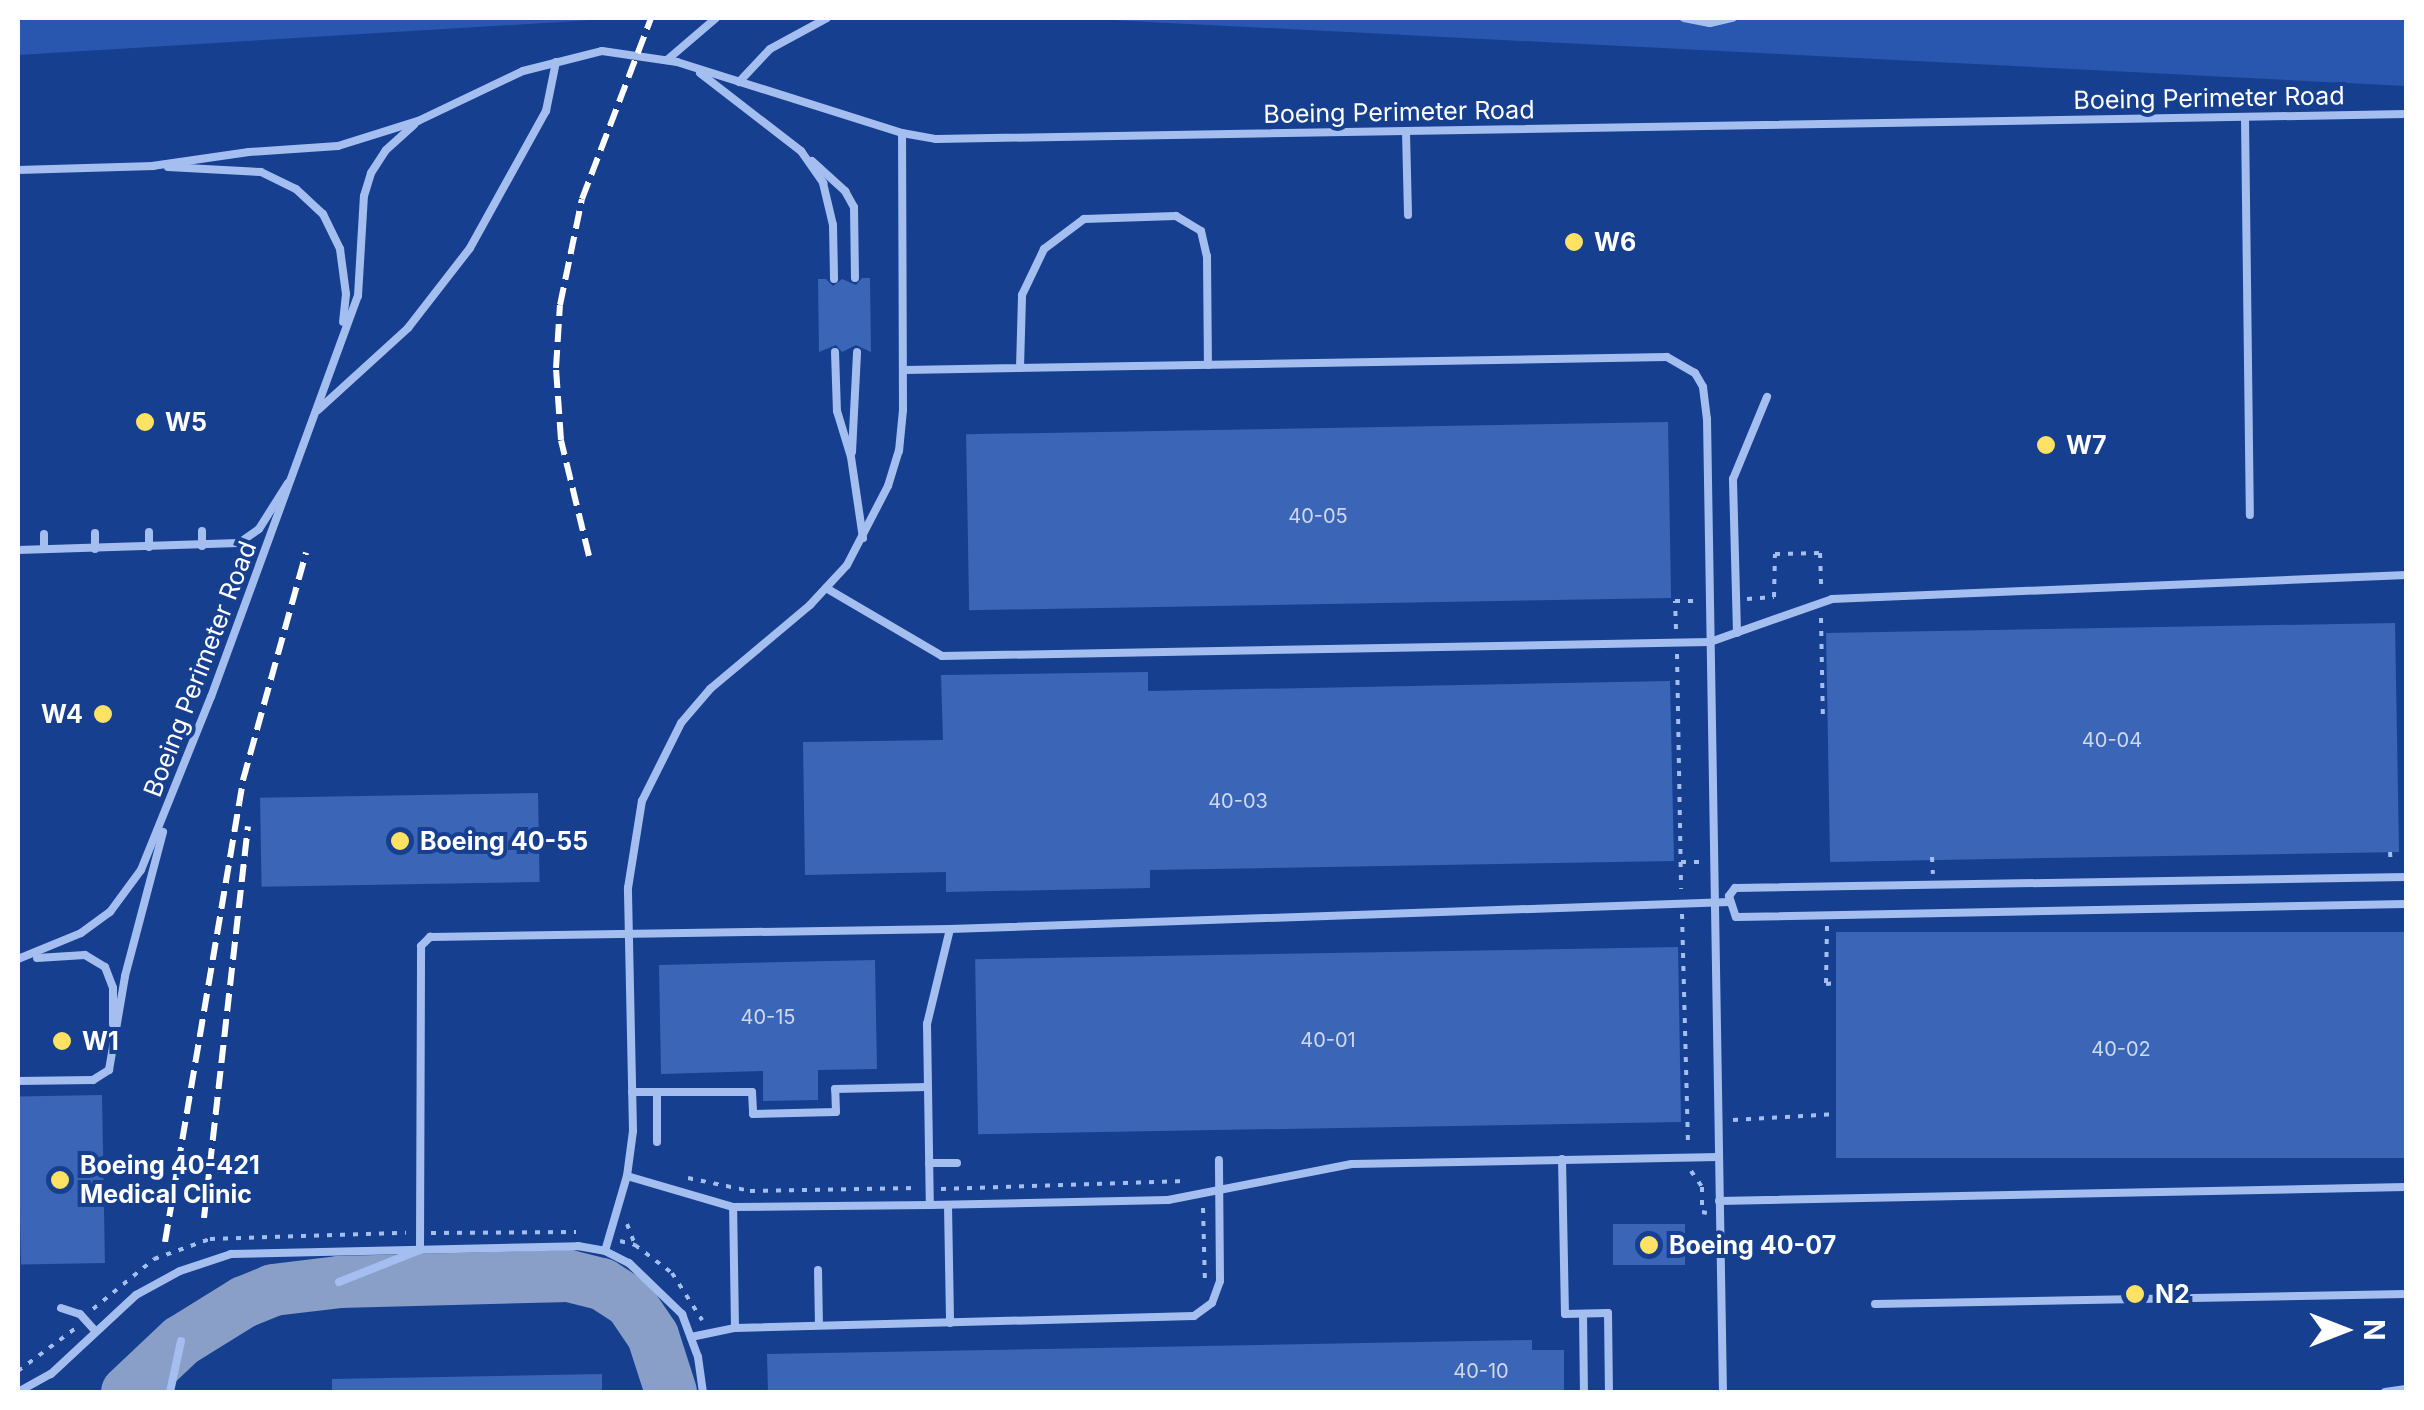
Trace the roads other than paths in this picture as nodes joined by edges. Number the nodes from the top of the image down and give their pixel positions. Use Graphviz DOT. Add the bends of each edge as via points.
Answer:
graph roads {
  1 [pos="716,18"];
  2 [pos="827,18"];
  3 [pos="1684,18"];
  4 [pos="1732,18"];
  5 [pos="667,60"];
  6 [pos="556,62"];
  7 [pos="692,68"];
  8 [pos="739,82"];
  9 [pos="2406,114"];
  10 [pos="2244,118"];
  11 [pos="418,121"];
  12 [pos="1406,132"];
  13 [pos="902,133"];
  14 [pos="801,152"];
  15 [pos="152,166"];
  16 [pos="18,170"];
  17 [pos="1408,215"];
  18 [pos="856,278"];
  19 [pos="834,279"];
  20 [pos="342,331"];
  21 [pos="835,352"];
  22 [pos="857,352"];
  23 [pos="1208,365"];
  24 [pos="1020,368"];
  25 [pos="905,370"];
  26 [pos="1767,397"];
  27 [pos="316,412"];
  28 [pos="851,457"];
  29 [pos="298,466"];
  30 [pos="2250,516"];
  31 [pos="202,531"];
  32 [pos="149,532"];
  33 [pos="95,533"];
  34 [pos="44,534"];
  35 [pos="863,538"];
  36 [pos="202,546"];
  37 [pos="149,548"];
  38 [pos="44,549"];
  39 [pos="95,549"];
  40 [pos="18,550"];
  41 [pos="2406,575"];
  42 [pos="826,588"];
  43 [pos="1737,633"];
  44 [pos="1710,642"];
  45 [pos="167,814"];
  46 [pos="2406,877"];
  47 [pos="1730,902"];
  48 [pos="1717,903"];
  49 [pos="2406,904"];
  50 [pos="950,929"];
  51 [pos="628,935"];
  52 [pos="18,959"];
  53 [pos="114,1044"];
  54 [pos="18,1081"];
  55 [pos="928,1087"];
  56 [pos="632,1092"];
  57 [pos="656,1092"];
  58 [pos="656,1142"];
  59 [pos="1718,1157"];
  60 [pos="1562,1159"];
  61 [pos="1219,1160"];
  62 [pos="929,1163"];
  63 [pos="956,1163"];
  64 [pos="627,1176"];
  65 [pos="2406,1187"];
  66 [pos="1220,1190"];
  67 [pos="1719,1200"];
  68 [pos="930,1205"];
  69 [pos="948,1205"];
  70 [pos="733,1207"];
  71 [pos="420,1250"];
  72 [pos="605,1251"];
  73 [pos="818,1270"];
  74 [pos="339,1282"];
  75 [pos="2406,1294"];
  76 [pos="1874,1304"];
  77 [pos="61,1308"];
  78 [pos="1584,1314"];
  79 [pos="950,1323"];
  80 [pos="819,1326"];
  81 [pos="734,1328"];
  82 [pos="96,1332"];
  83 [pos="690,1337"];
  84 [pos="181,1342"];
  85 [pos="2406,1389"];
  86 [pos="18,1392"];
  87 [pos="170,1392"];
  88 [pos="704,1392"];
  89 [pos="1584,1392"];
  90 [pos="1609,1392"];
  91 [pos="1722,1392"];
  92 [pos="2385,1392"];
  1 -- 5 [label="lane"];
  2 -- 8 [label="lane" via="770,48"];
  3 -- 4 [label="lane"];
  5 -- 6 [label="lane, Boeing Perimeter Road" via="602,52"];
  5 -- 7 [label="lane, Boeing Perimeter Road"];
  6 -- 11 [label="lane, Boeing Perimeter Road"];
  6 -- 27 [label="lane" via="546,111 470,248 408,328"];
  7 -- 8 [label="lane, Boeing Perimeter Road"];
  7 -- 14 [label="lane"];
  8 -- 13 [label="lane, Boeing Perimeter Road"];
  9 -- 10 [label="lane, Boeing Perimeter Road"];
  10 -- 12 [label="lane, Boeing Perimeter Road"];
  10 -- 30 [label="lane"];
  11 -- 15 [label="lane, Boeing Perimeter Road" via="338,146"];
  11 -- 20 [label="lane, Boeing Perimeter Road" via="371,172 358,296"];
  12 -- 13 [label="lane, Boeing Perimeter Road" via="936,139"];
  12 -- 17 [label="lane"];
  13 -- 25 [label="lane"];
  14 -- 18 [label="lane" via="845,191 854,208"];
  14 -- 19 [label="lane" via="823,183 833,225"];
  15 -- 16 [label="lane, Boeing Perimeter Road"];
  15 -- 20 [label="lane, Boeing Perimeter Road" via="261,172 296,189 323,214 340,250"];
  20 -- 27 [label="lane, Boeing Perimeter Road"];
  21 -- 28 [label="lane" via="837,412"];
  22 -- 28 [label="lane"];
  23 -- 24 [label="lane"];
  23 -- 24 [label="lane" via="1207,256 1201,230 1176,216 1084,220 1044,249 1022,295"];
  23 -- 44 [label="lane" via="1667,357 1684,364 1706,402"];
  24 -- 25 [label="lane"];
  25 -- 35 [label="lane" via="899,451"];
  26 -- 43 [label="lane" via="1732,479"];
  27 -- 29 [label="lane, Boeing Perimeter Road"];
  28 -- 35 [label="lane"];
  29 -- 36 [label="lane" via="249,537"];
  29 -- 45 [label="lane, Boeing Perimeter Road"];
  31 -- 36 [label="lane"];
  32 -- 37 [label="lane"];
  33 -- 39 [label="lane"];
  34 -- 38 [label="lane"];
  35 -- 42 [label="lane"];
  36 -- 37 [label="lane"];
  37 -- 39 [label="lane"];
  38 -- 39 [label="lane"];
  38 -- 40 [label="lane"];
  41 -- 43 [label="lane" via="1821,603"];
  42 -- 44 [label="lane" via="942,656"];
  42 -- 51 [label="lane" via="710,689 682,723 642,801 632,846"];
  43 -- 44 [label="lane"];
  44 -- 48 [label="lane"];
  45 -- 52 [label="lane, Boeing Perimeter Road" via="142,870 110,912 81,933"];
  45 -- 53 [label="lane"];
  46 -- 47 [label="lane" via="1735,888"];
  47 -- 48 [label="lane"];
  47 -- 49 [label="lane" via="1736,917"];
  48 -- 50 [label="lane"];
  48 -- 59 [label="lane"];
  50 -- 51 [label="lane"];
  50 -- 55 [label="lane" via="927,1024"];
  51 -- 56 [label="lane"];
  51 -- 71 [label="lane" via="430,937 421,946"];
  52 -- 53 [label="lane" via="96,959 110,976"];
  53 -- 54 [label="lane" via="103,1078"];
  55 -- 57 [label="lane" via="835,1089 836,1112 753,1114 752,1092"];
  55 -- 62 [label="lane"];
  56 -- 57 [label="lane"];
  56 -- 64 [label="lane"];
  57 -- 58 [label="lane"];
  59 -- 60 [label="lane"];
  59 -- 67 [label="lane"];
  60 -- 66 [label="lane" via="1352,1164"];
  60 -- 78 [label="lane" via="1565,1314"];
  61 -- 66 [label="lane"];
  62 -- 63 [label="lane"];
  62 -- 68 [label="lane"];
  64 -- 70 [label="lane"];
  64 -- 72 [label="lane"];
  65 -- 67 [label="lane"];
  66 -- 69 [label="lane" via="1168,1200"];
  66 -- 79 [label="lane" via="1220,1281 1206,1310 1183,1318"];
  67 -- 91 [label="lane"];
  68 -- 69 [label="lane"];
  68 -- 70 [label="lane"];
  69 -- 79 [label="lane"];
  70 -- 81 [label="lane"];
  71 -- 72 [label="lane"];
  71 -- 74 [label="lane"];
  71 -- 82 [label="lane" via="230,1254 136,1294"];
  72 -- 83 [label="lane" via="647,1276 682,1314"];
  73 -- 80 [label="lane"];
  75 -- 76 [label="lane"];
  77 -- 82 [label="lane" via="80,1314"];
  78 -- 89 [label="lane"];
  78 -- 90 [label="lane" via="1608,1313"];
  79 -- 80 [label="lane"];
  80 -- 81 [label="lane"];
  81 -- 83 [label="lane"];
  82 -- 86 [label="lane" via="51,1374"];
  83 -- 88 [label="lane"];
  84 -- 87 [label="lane"];
  85 -- 92 [label="lane"];
}
